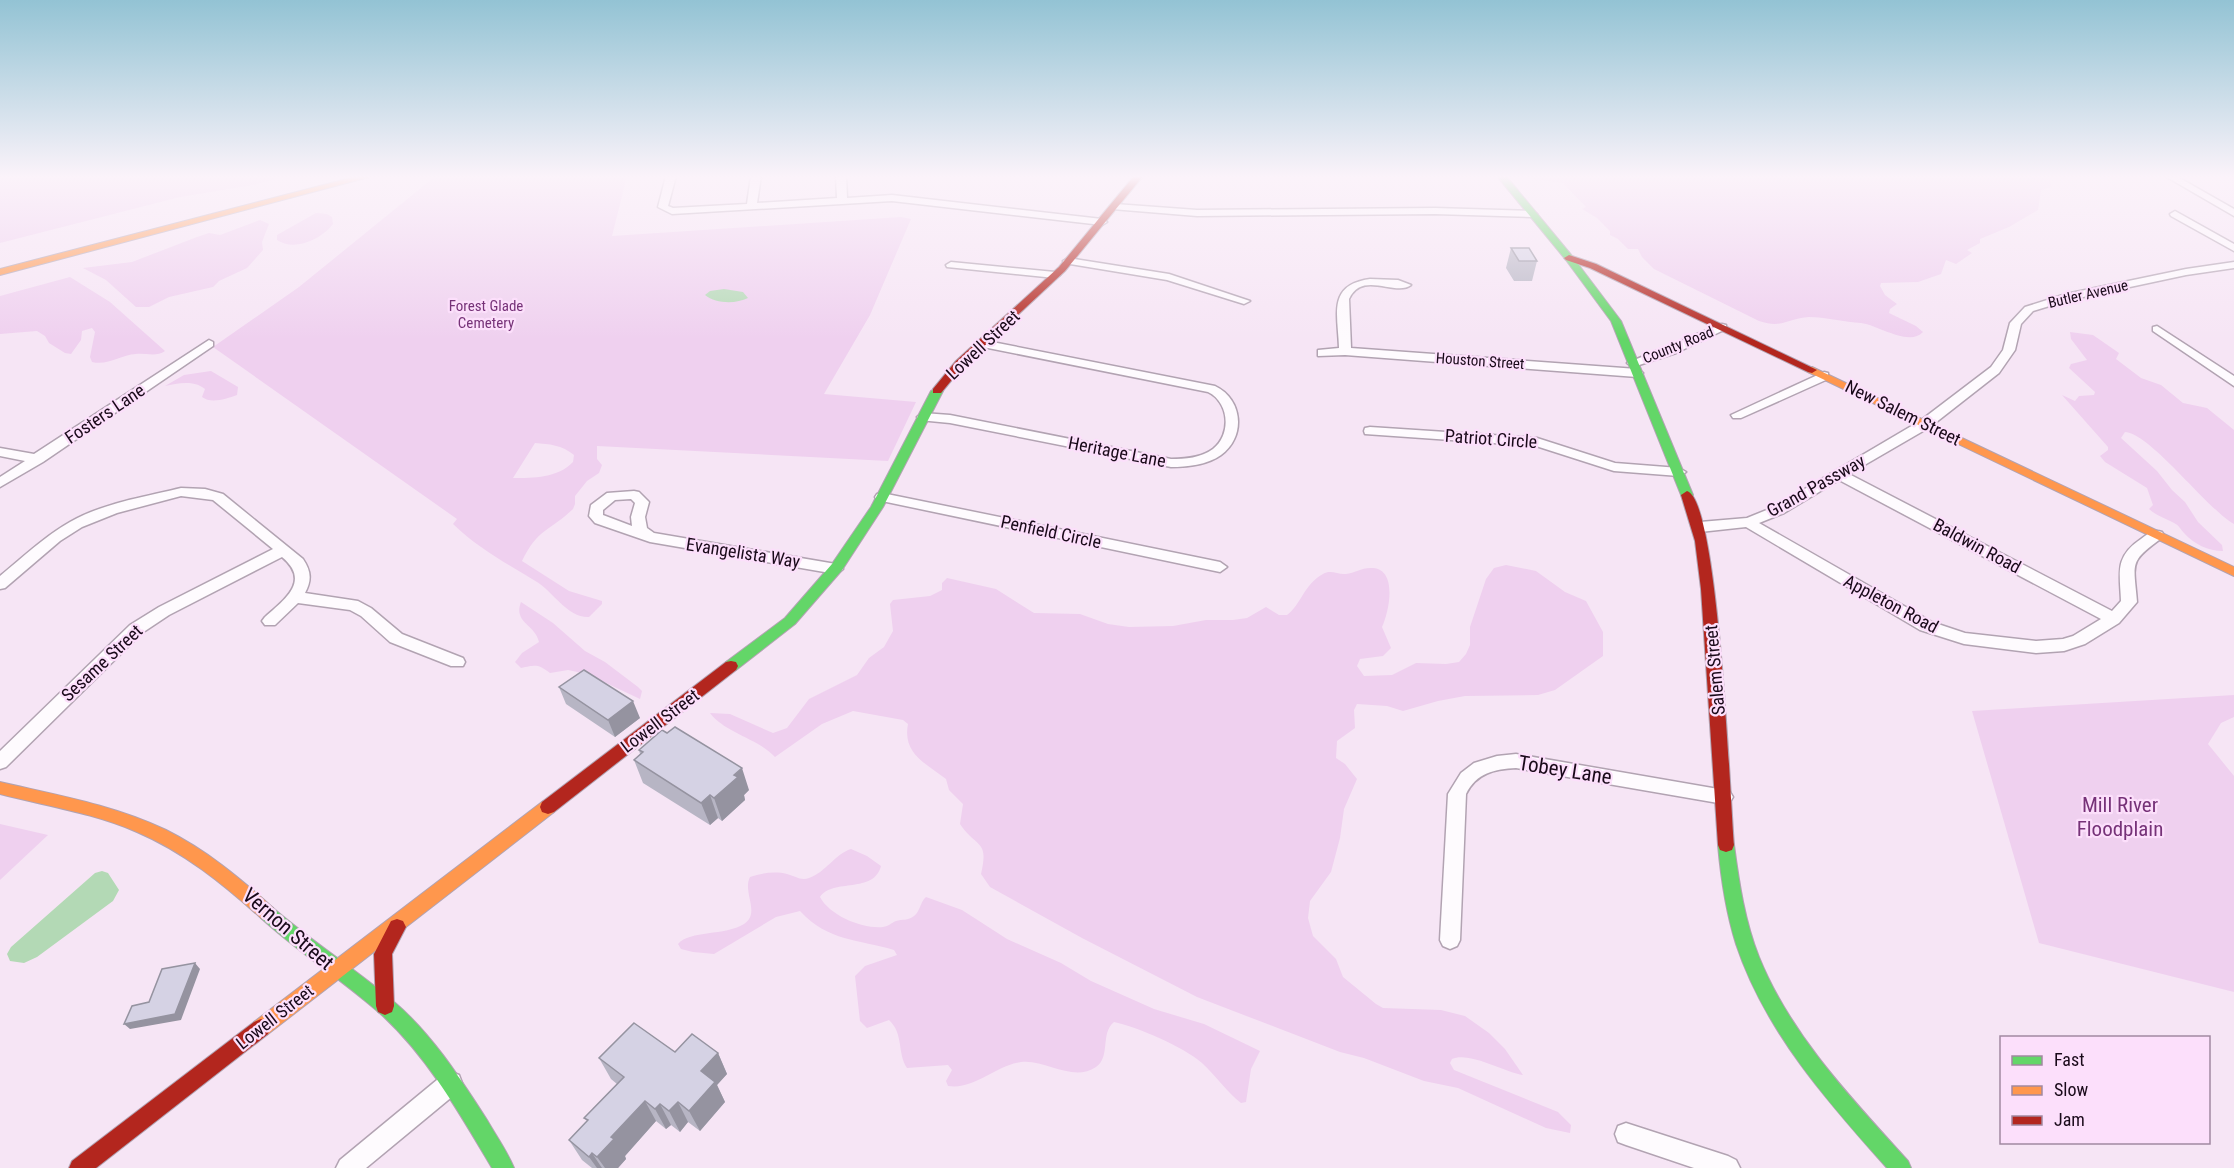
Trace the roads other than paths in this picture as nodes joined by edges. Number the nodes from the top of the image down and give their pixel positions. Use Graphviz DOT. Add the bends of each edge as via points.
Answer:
graph roads {
  1 [pos="123,231"];
  2 [pos="159,231"];
  3 [pos="1095,231"];
  4 [pos="1546,231"];
  5 [pos="2203,231"];
  6 [pos="2234,249"];
  7 [pos="1068,261"];
  8 [pos="0,262"];
  9 [pos="951,265"];
  10 [pos="2234,265"];
  11 [pos="0,272"];
  12 [pos="1586,273"];
  13 [pos="1055,275"];
  14 [pos="1406,285"];
  15 [pos="1244,301"];
  16 [pos="1722,327"];
  17 [pos="2157,328"];
  18 [pos="209,344"];
  19 [pos="982,344"];
  20 [pos="1345,351"];
  21 [pos="1322,353"];
  22 [pos="1635,368"];
  23 [pos="1824,376"];
  24 [pos="2234,381"];
  25 [pos="1737,415"];
  26 [pos="922,417"];
  27 [pos="1925,424"];
  28 [pos="1370,431"];
  29 [pos="0,452"];
  30 [pos="38,459"];
  31 [pos="1679,472"];
  32 [pos="1838,474"];
  33 [pos="0,483"];
  34 [pos="882,497"];
  35 [pos="1749,522"];
  36 [pos="1700,527"];
  37 [pos="2157,535"];
  38 [pos="650,537"];
  39 [pos="283,550"];
  40 [pos="1220,567"];
  41 [pos="836,569"];
  42 [pos="2234,572"];
  43 [pos="0,584"];
  44 [pos="294,597"];
  45 [pos="2114,620"];
  46 [pos="270,621"];
  47 [pos="457,662"];
  48 [pos="0,762"];
  49 [pos="0,788"];
  50 [pos="1724,797"];
  51 [pos="403,918"];
  52 [pos="1450,940"];
  53 [pos="335,970"];
  54 [pos="385,1006"];
  55 [pos="451,1083"];
  56 [pos="1626,1134"];
  57 [pos="79,1168"];
  58 [pos="348,1168"];
  59 [pos="504,1168"];
  60 [pos="1728,1168"];
  61 [pos="1901,1168"];
  1 -- 8 [label="main road"];
  2 -- 11 [label="main road"];
  3 -- 7 [label="main road, Lowell Street"];
  4 -- 12 [label="main road, Salem Street"];
  5 -- 6 [label="street"];
  7 -- 13 [label="main road, Lowell Street"];
  7 -- 15 [label="street" via="1169,277"];
  9 -- 13 [label="street"];
  10 -- 27 [label="street, Butler Avenue" via="2066,297 2029,309 2016,323 2009,350 1995,370"];
  12 -- 16 [label="main road, New Salem Street"];
  12 -- 22 [label="main road, Salem Street" via="1616,321"];
  13 -- 19 [label="main road, Lowell Street"];
  14 -- 20 [label="street" via="1373,282 1346,292"];
  16 -- 22 [label="street, County Road"];
  16 -- 23 [label="main road, New Salem Street"];
  17 -- 24 [label="street"];
  18 -- 30 [label="street, Fosters Lane"];
  19 -- 26 [label="main road, Lowell Street" via="939,388"];
  19 -- 26 [label="street, Heritage Lane" via="1211,389 1230,406 1228,438 1222,448 1206,458 1171,463"];
  20 -- 21 [label="street, Houston Street"];
  20 -- 22 [label="street, Houston Street"];
  22 -- 31 [label="main road, Salem Street"];
  23 -- 25 [label="street"];
  23 -- 27 [label="main road, New Salem Street"];
  26 -- 34 [label="main road, Lowell Street"];
  27 -- 32 [label="street, Grand Passway"];
  27 -- 37 [label="main road, New Salem Street"];
  28 -- 31 [label="street, Patriot Circle" via="1533,441 1614,467"];
  29 -- 30 [label="street"];
  30 -- 33 [label="street, Fosters Lane"];
  31 -- 36 [label="main road, Salem Street"];
  32 -- 35 [label="street, Grand Passway" via="1779,510"];
  32 -- 45 [label="street, Baldwin Road"];
  34 -- 40 [label="street, Penfield Circle"];
  34 -- 41 [label="main road, Lowell Street"];
  35 -- 36 [label="street, Grand Passway"];
  35 -- 45 [label="street, Appleton Road" via="1911,619 1950,634 2010,645 2049,646 2079,640"];
  36 -- 50 [label="main road, Salem Street"];
  37 -- 42 [label="main road, New Salem Street"];
  37 -- 45 [label="street, Appleton Road" via="2128,558 2129,602"];
  38 -- 41 [label="street, Evangelista Way"];
  39 -- 43 [label="street" via="219,497 181,492 112,510 77,524"];
  39 -- 44 [label="street" via="302,567 304,579"];
  39 -- 48 [label="street, Sesame Street" via="136,629"];
  41 -- 51 [label="main road, Lowell Street" via="802,609 769,639"];
  44 -- 46 [label="street"];
  44 -- 47 [label="street" via="353,605 396,638"];
  49 -- 53 [label="main road, Vernon Street" via="100,812 165,837 232,881"];
  50 -- 52 [label="street, Tobey Lane" via="1527,762 1505,761 1478,768 1464,779 1457,794"];
  50 -- 61 [label="main road, Salem Street" via="1734,897 1755,967 1806,1056"];
  51 -- 53 [label="main road, Lowell Street"];
  51 -- 54 [label="main road" via="383,954"];
  53 -- 54 [label="main road, Vernon Street"];
  53 -- 57 [label="main road, Lowell Street"];
  54 -- 55 [label="main road, Vernon Street" via="416,1037"];
  55 -- 58 [label="street"];
  55 -- 59 [label="main road, Vernon Street"];
  56 -- 60 [label="street"];
}
